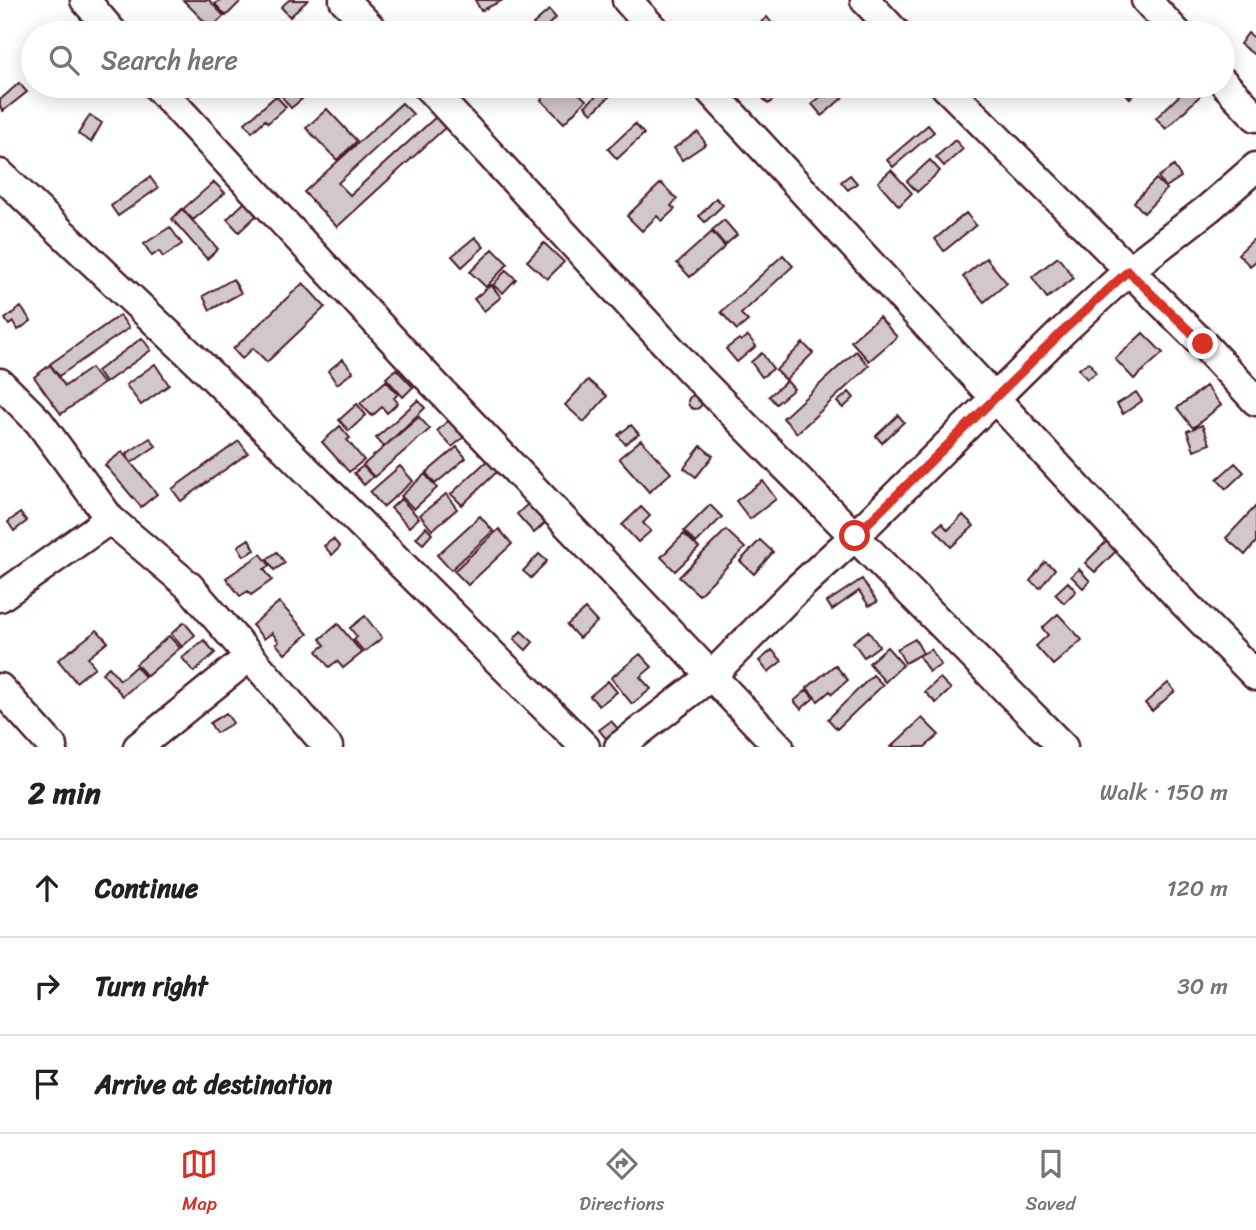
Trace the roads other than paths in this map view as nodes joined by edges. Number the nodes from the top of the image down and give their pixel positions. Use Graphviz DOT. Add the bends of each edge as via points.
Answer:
graph roads {
  1 [pos="85,0"];
  2 [pos="344,0"];
  3 [pos="627,0"];
  4 [pos="864,0"];
  5 [pos="1146,0"];
  6 [pos="103,21"];
  7 [pos="364,21"];
  8 [pos="646,21"];
  9 [pos="884,21"];
  10 [pos="1166,21"];
  11 [pos="1235,94"];
  12 [pos="168,98"];
  13 [pos="438,98"];
  14 [pos="717,98"];
  15 [pos="957,98"];
  16 [pos="1255,114"];
  17 [pos="1256,167"];
  18 [pos="0,174"];
  19 [pos="1128,271"];
  20 [pos="0,383"];
  21 [pos="995,398"];
  22 [pos="1256,401"];
  23 [pos="110,519"];
  24 [pos="855,536"];
  25 [pos="0,597"];
  26 [pos="250,657"];
  27 [pos="711,676"];
  28 [pos="1256,676"];
  29 [pos="0,688"];
  30 [pos="53,747"];
  31 [pos="138,747"];
  32 [pos="328,747"];
  33 [pos="585,747"];
  34 [pos="619,747"];
  35 [pos="779,747"];
  36 [pos="1063,747"];
  1 -- 6 [label="street"];
  2 -- 7 [label="street"];
  3 -- 8 [label="street"];
  4 -- 9 [label="street"];
  5 -- 10 [label="street"];
  11 -- 16 [label="street"];
  12 -- 27 [label="street"];
  13 -- 24 [label="street" via="692,372"];
  14 -- 21 [label="street"];
  15 -- 19 [label="street"];
  17 -- 19 [label="street"];
  18 -- 33 [label="street" via="199,363"];
  19 -- 21 [label="street"];
  19 -- 22 [label="street"];
  20 -- 23 [label="street" via="39,422"];
  21 -- 24 [label="street"];
  21 -- 28 [label="street"];
  23 -- 25 [label="street"];
  23 -- 26 [label="street" via="188,586"];
  24 -- 27 [label="street"];
  24 -- 36 [label="street"];
  26 -- 31 [label="street"];
  26 -- 32 [label="street"];
  27 -- 34 [label="street"];
  27 -- 35 [label="street"];
  29 -- 30 [label="street"];
}
